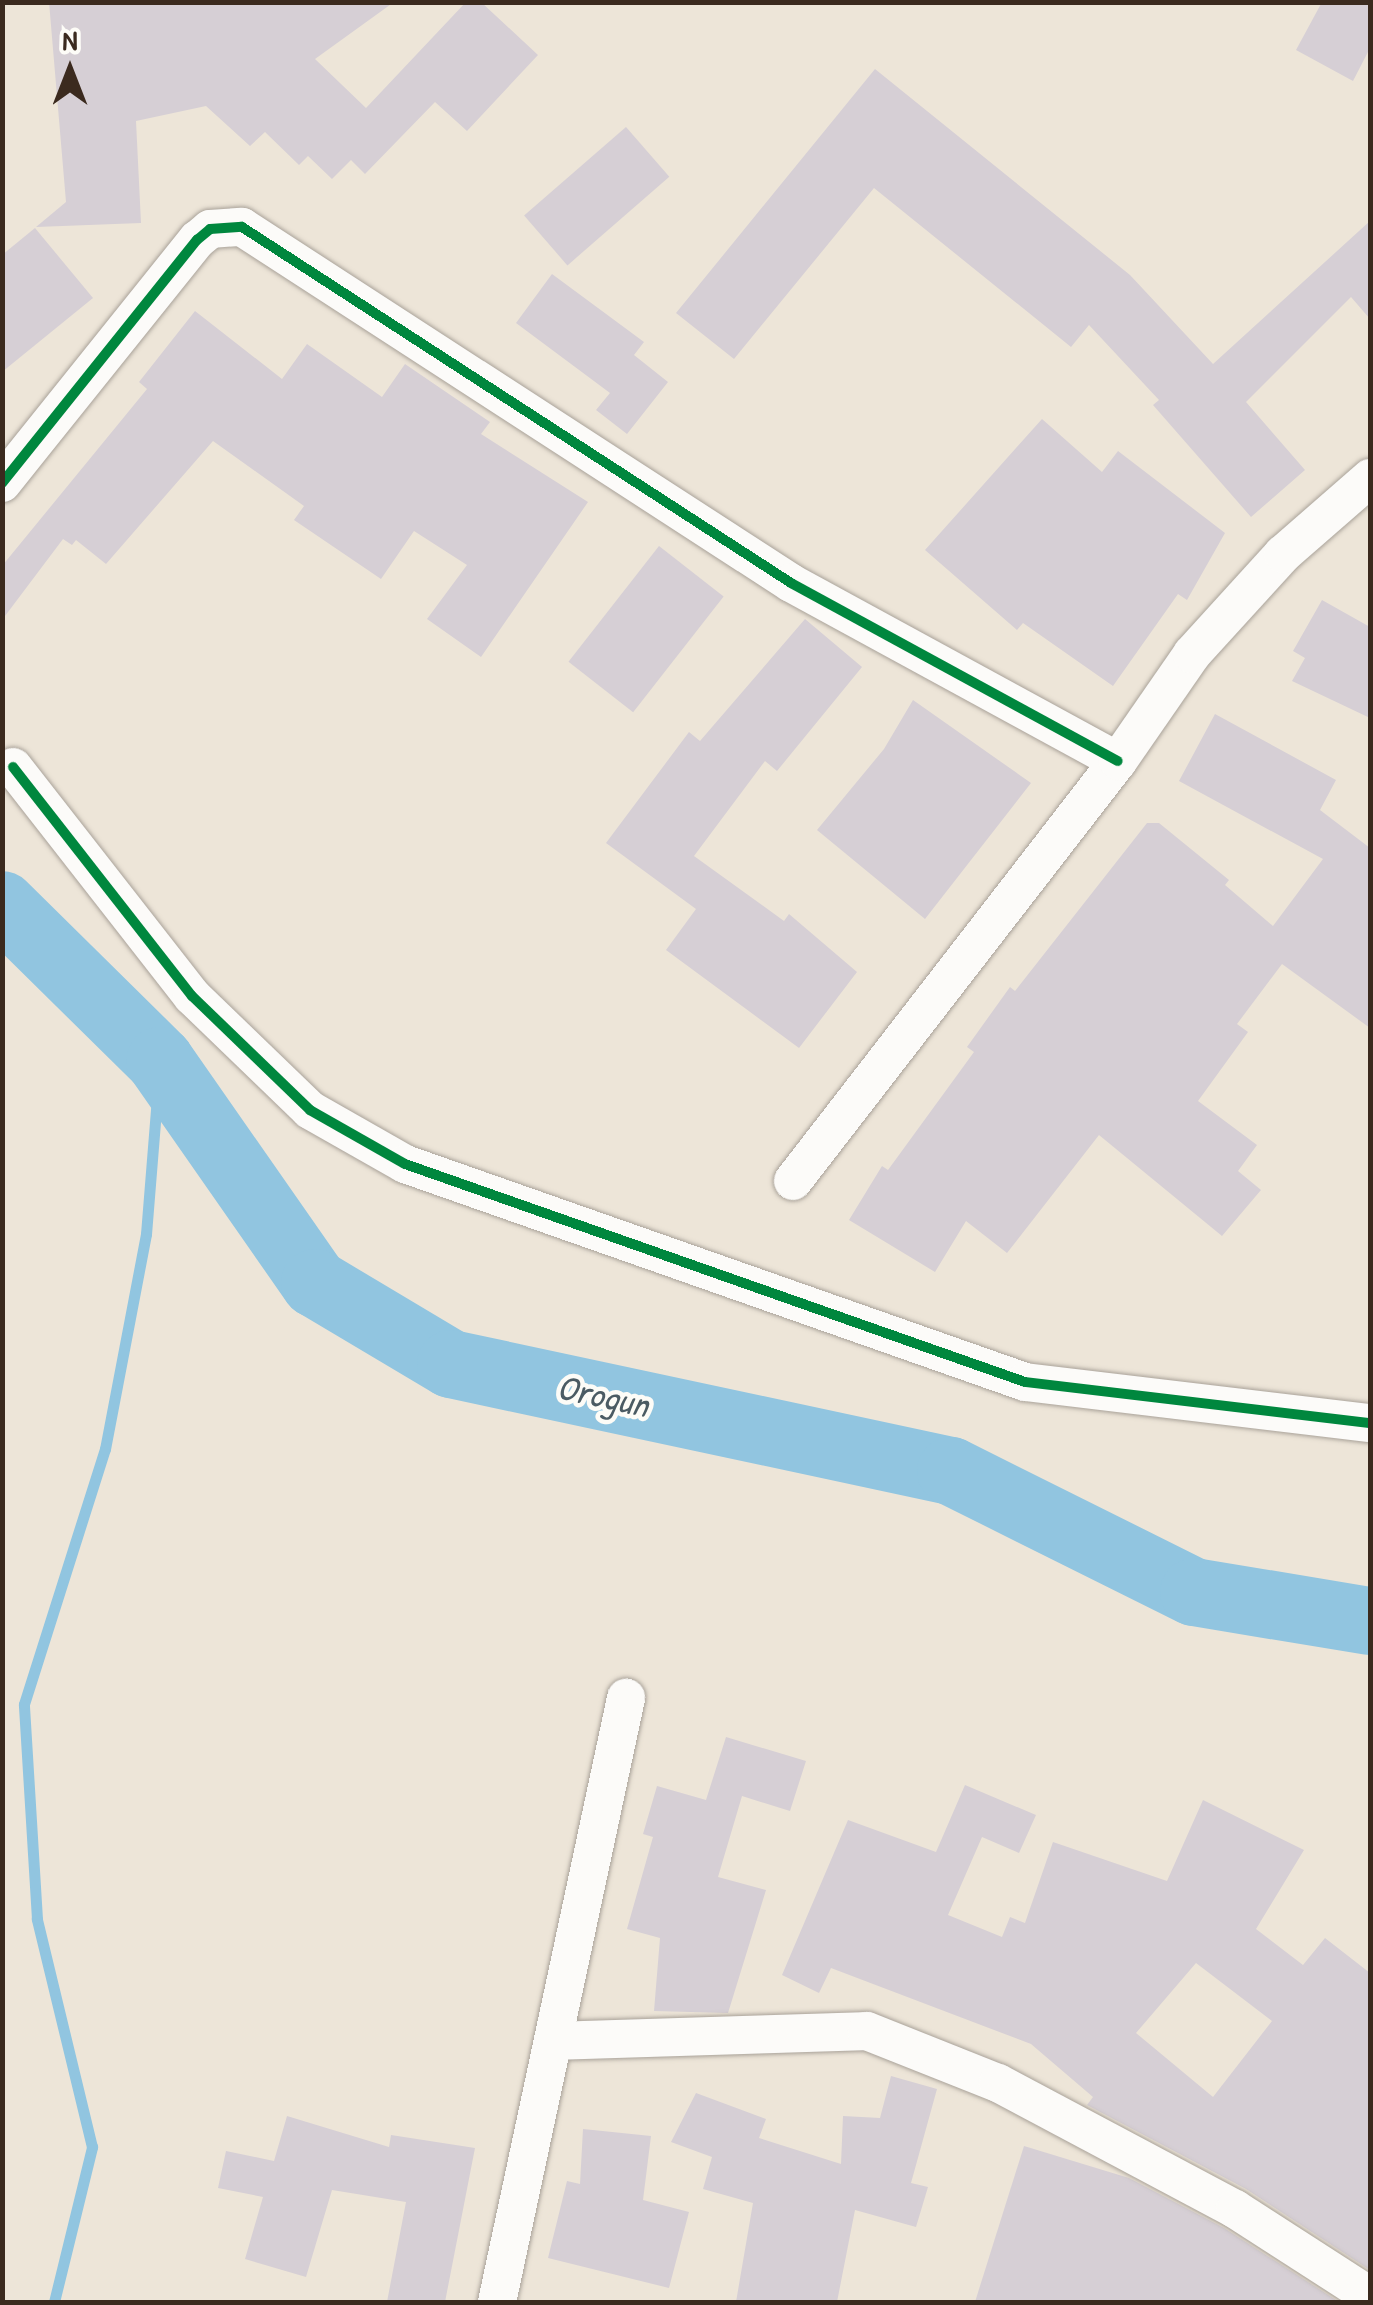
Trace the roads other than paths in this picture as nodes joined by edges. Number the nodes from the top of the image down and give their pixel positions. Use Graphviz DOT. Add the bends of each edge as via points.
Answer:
graph roads {
  1 [pos="1370,478"];
  2 [pos="2,483"];
  3 [pos="1118,761"];
  4 [pos="13,767"];
  5 [pos="793,1180"];
  6 [pos="1370,1422"];
  7 [pos="626,1698"];
  8 [pos="555,2041"];
  9 [pos="1370,2296"];
  10 [pos="497,2302"];
  1 -- 3 [label="street" via="1282,554 1192,654"];
  2 -- 3 [label="street" via="198,240 210,229 242,227 791,583"];
  3 -- 5 [label="street"];
  4 -- 6 [label="street" via="192,996 310,1110 406,1164 1026,1382"];
  7 -- 8 [label="street"];
  8 -- 9 [label="street" via="867,2031 998,2083 1235,2209"];
  8 -- 10 [label="street"];
}
